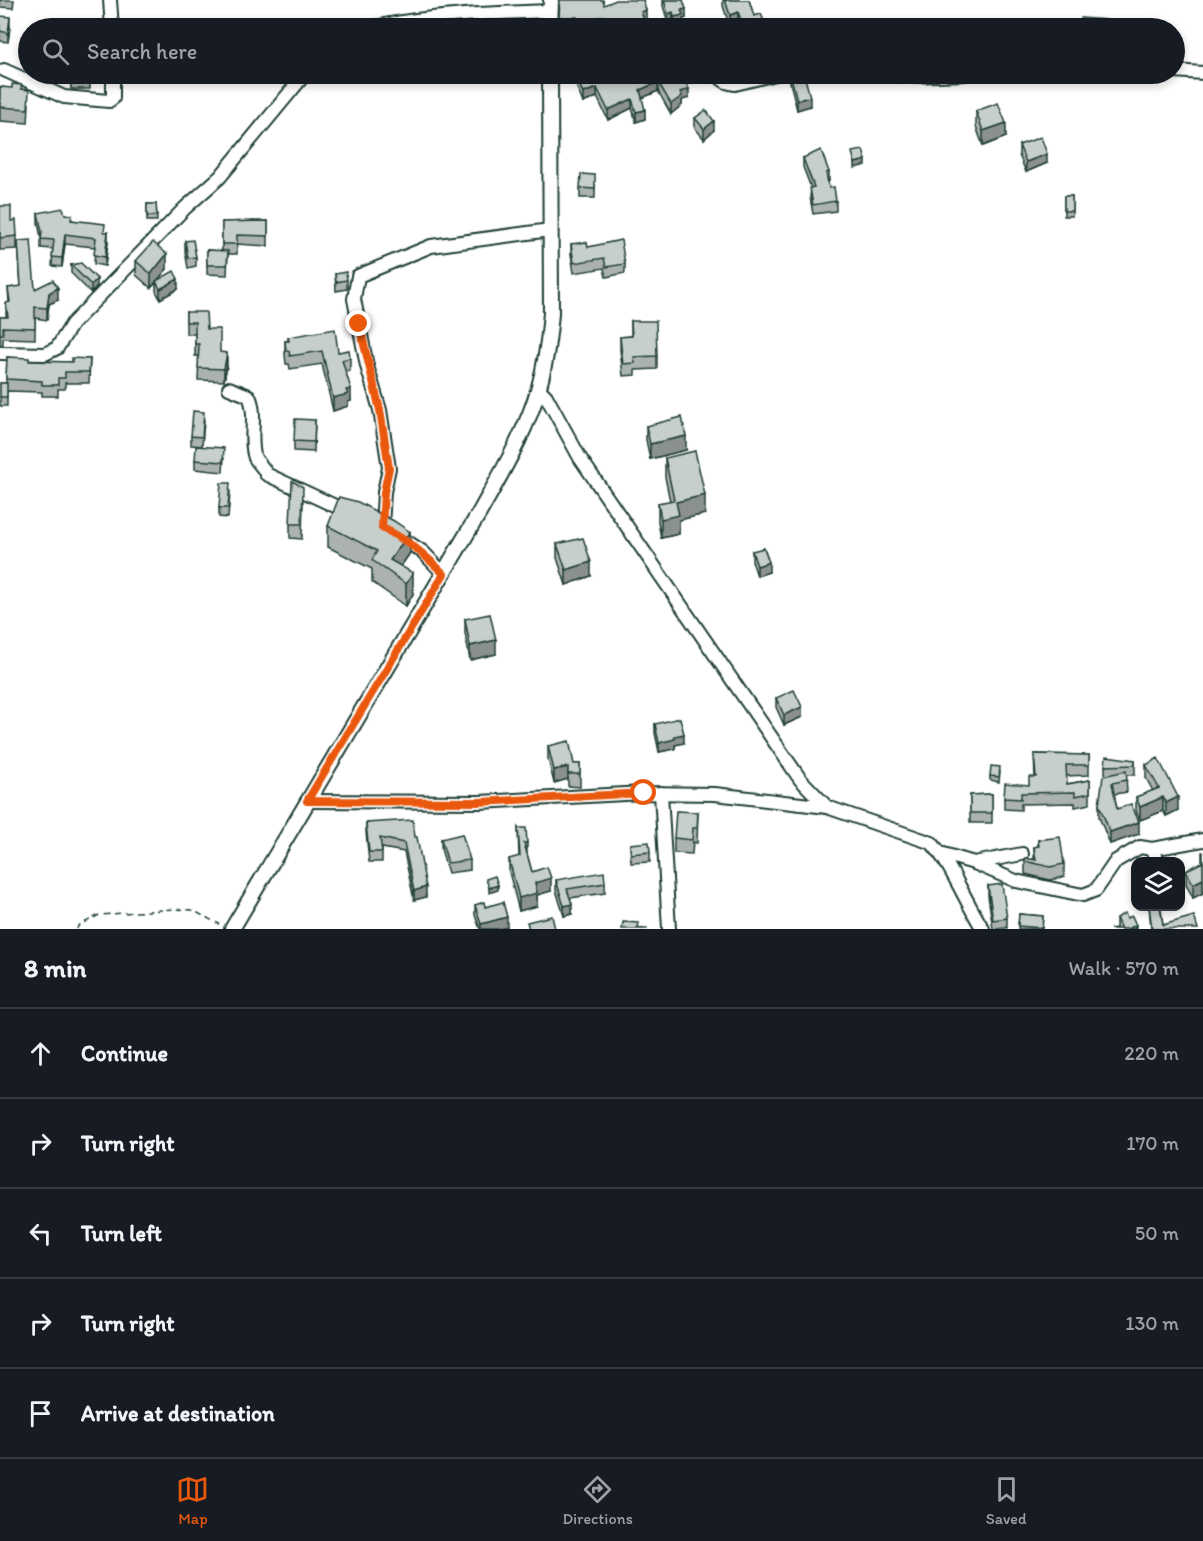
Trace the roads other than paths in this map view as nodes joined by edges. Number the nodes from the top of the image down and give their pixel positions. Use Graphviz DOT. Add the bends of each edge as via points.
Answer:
graph roads {
  1 [pos="110,0"];
  2 [pos="551,6"];
  3 [pos="111,18"];
  4 [pos="420,18"];
  5 [pos="4,70"];
  6 [pos="1185,72"];
  7 [pos="1203,73"];
  8 [pos="18,76"];
  9 [pos="35,84"];
  10 [pos="114,84"];
  11 [pos="296,84"];
  12 [pos="550,84"];
  13 [pos="550,230"];
  14 [pos="0,353"];
  15 [pos="229,388"];
  16 [pos="539,389"];
  17 [pos="382,528"];
  18 [pos="444,574"];
  19 [pos="661,793"];
  20 [pos="307,801"];
  21 [pos="827,807"];
  22 [pos="1203,840"];
  23 [pos="1152,849"];
  24 [pos="940,853"];
  25 [pos="1022,854"];
  26 [pos="1156,857"];
  27 [pos="974,862"];
  28 [pos="225,926"];
  29 [pos="669,929"];
  30 [pos="983,929"];
  1 -- 3 [label="street"];
  2 -- 4 [label="street"];
  5 -- 8 [label="street"];
  6 -- 7 [label="street"];
  9 -- 10 [label="street" via="64,97 109,101 113,98"];
  11 -- 14 [label="street" via="220,177 72,324 57,348 45,354"];
  12 -- 13 [label="street"];
  13 -- 16 [label="street" via="551,313"];
  13 -- 17 [label="street" via="431,246 358,276 354,299 389,468"];
  15 -- 17 [label="street" via="249,396 253,403 254,452 266,474"];
  16 -- 18 [label="street" via="518,443"];
  16 -- 21 [label="street" via="580,458 794,769"];
  17 -- 18 [label="street" via="423,552"];
  18 -- 20 [label="street"];
  19 -- 20 [label="street" via="479,802"];
  19 -- 21 [label="street" via="715,794"];
  19 -- 29 [label="street"];
  20 -- 28 [label="street"];
  21 -- 24 [label="street" via="932,843"];
  22 -- 23 [label="street"];
  23 -- 26 [label="street"];
  23 -- 27 [label="street" via="1140,848 1116,861 1095,890 1083,895 1016,881"];
  24 -- 27 [label="street"];
  24 -- 30 [label="street"];
  25 -- 27 [label="street"];
}
